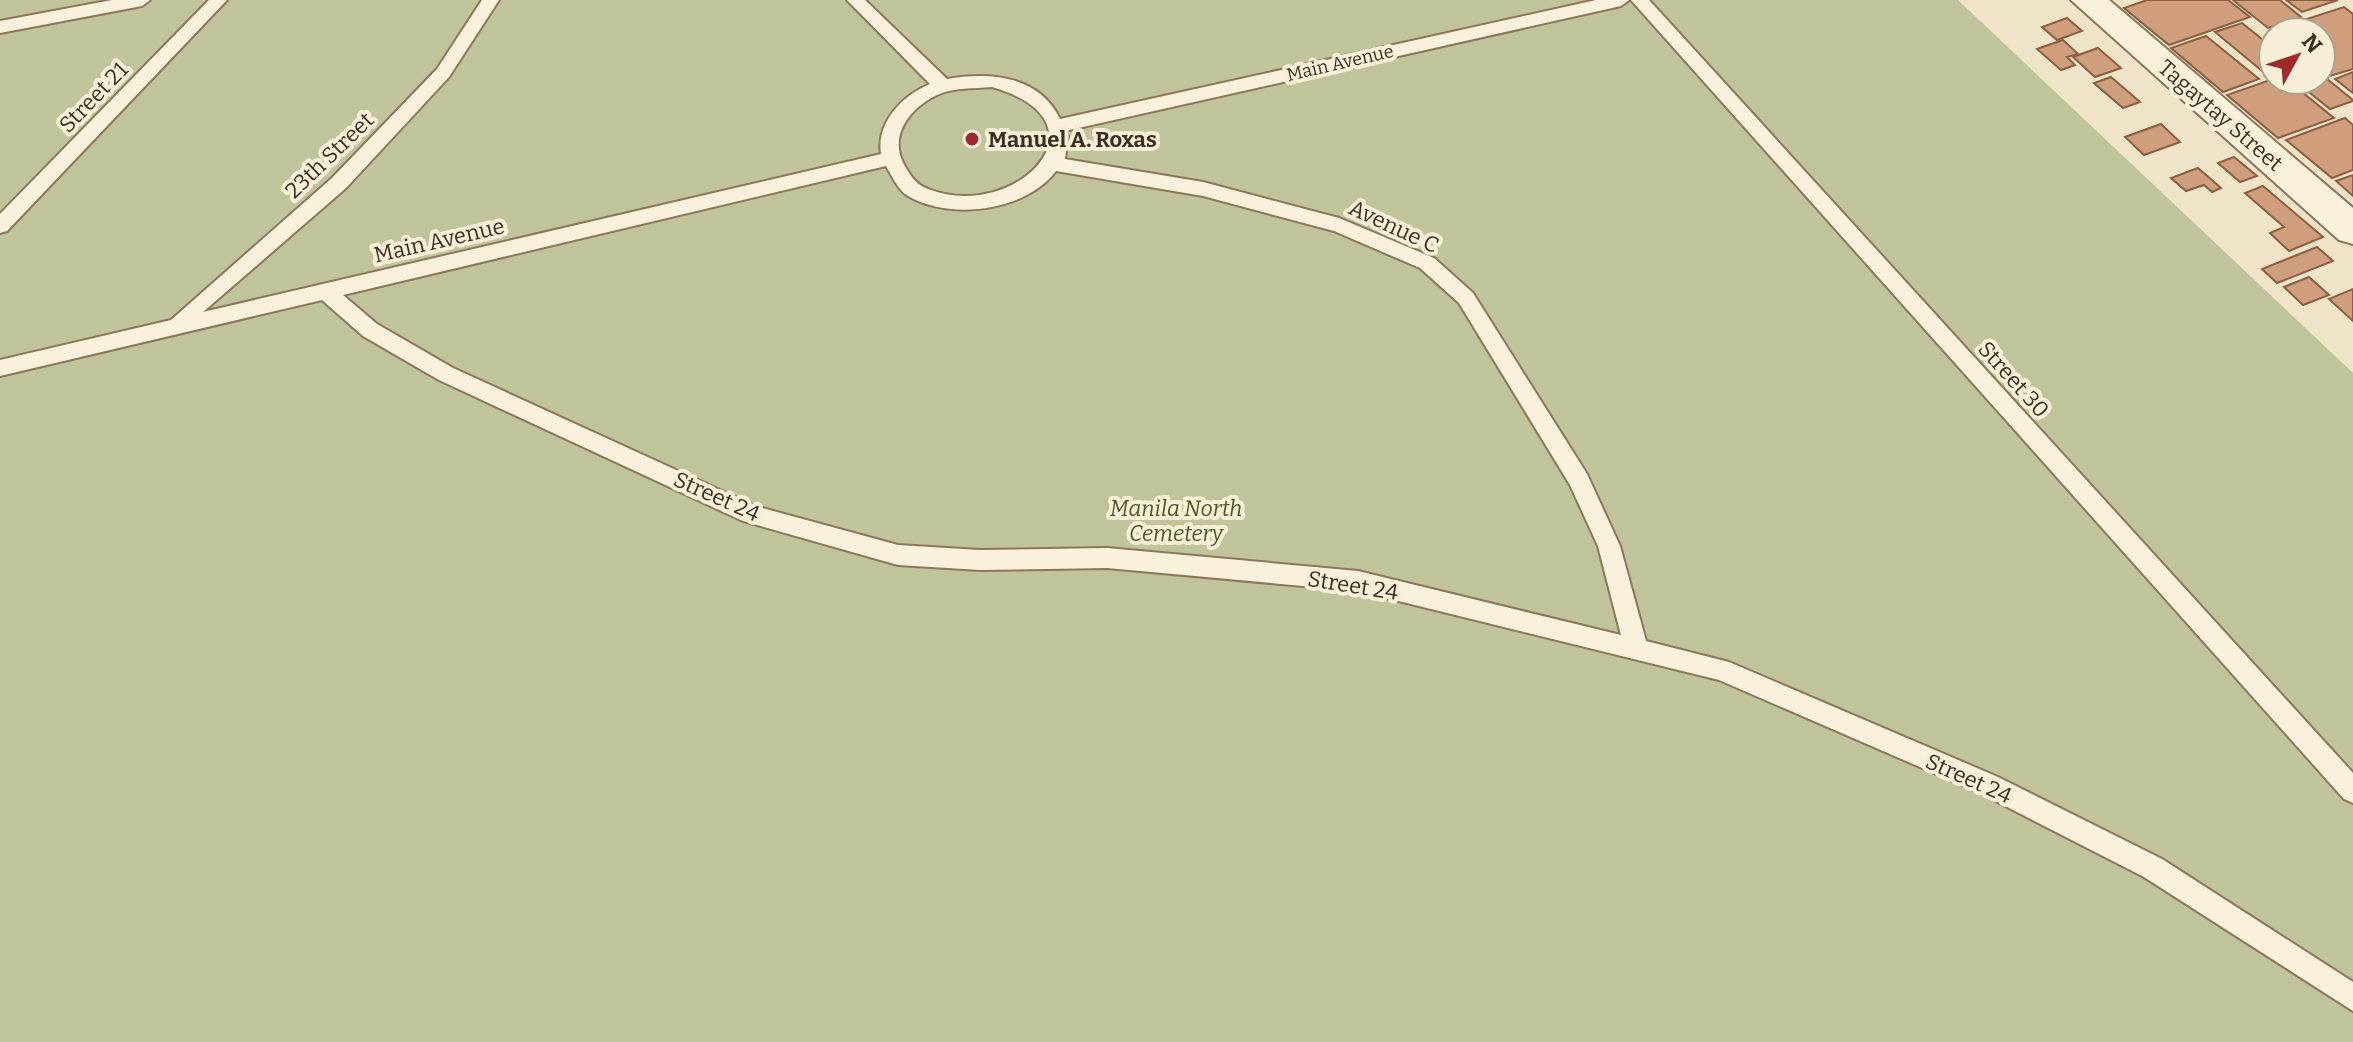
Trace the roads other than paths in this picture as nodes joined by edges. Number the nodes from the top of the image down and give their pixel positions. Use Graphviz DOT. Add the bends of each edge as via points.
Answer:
graph roads {
  1 [pos="142,0"];
  2 [pos="219,0"];
  3 [pos="491,0"];
  4 [pos="855,0"];
  5 [pos="1621,0"];
  6 [pos="1639,0"];
  7 [pos="2088,0"];
  8 [pos="0,27"];
  9 [pos="943,86"];
  10 [pos="1058,126"];
  11 [pos="889,159"];
  12 [pos="1052,163"];
  13 [pos="0,226"];
  14 [pos="2353,230"];
  15 [pos="326,292"];
  16 [pos="177,324"];
  17 [pos="0,368"];
  18 [pos="1636,646"];
  19 [pos="2353,791"];
  20 [pos="2353,998"];
  1 -- 8 [label="lane"];
  2 -- 13 [label="lane, Street 21"];
  3 -- 16 [label="lane, 23th Street" via="443,73 339,183"];
  4 -- 9 [label="lane"];
  5 -- 10 [label="lane, Main Avenue"];
  6 -- 19 [label="lane, Street 30"];
  7 -- 14 [label="street, Tagaytay Street"];
  9 -- 10 [label="lane" via="992,81 1035,96"];
  9 -- 11 [label="lane" via="915,100 896,119 887,143"];
  10 -- 12 [label="lane"];
  11 -- 12 [label="lane" via="913,190 949,203 990,202 1028,188"];
  11 -- 15 [label="lane, Main Avenue"];
  12 -- 18 [label="lane, Avenue C" via="1203,189 1339,225 1427,263 1466,298 1579,480 1609,546"];
  15 -- 16 [label="lane, Main Avenue"];
  15 -- 18 [label="lane, Street 24" via="370,330 446,374 751,514 883,551 980,560 1107,558 1358,581"];
  16 -- 17 [label="lane, Main Avenue"];
  18 -- 20 [label="lane, Street 24" via="1721,670 1989,785 2153,868"];
}
